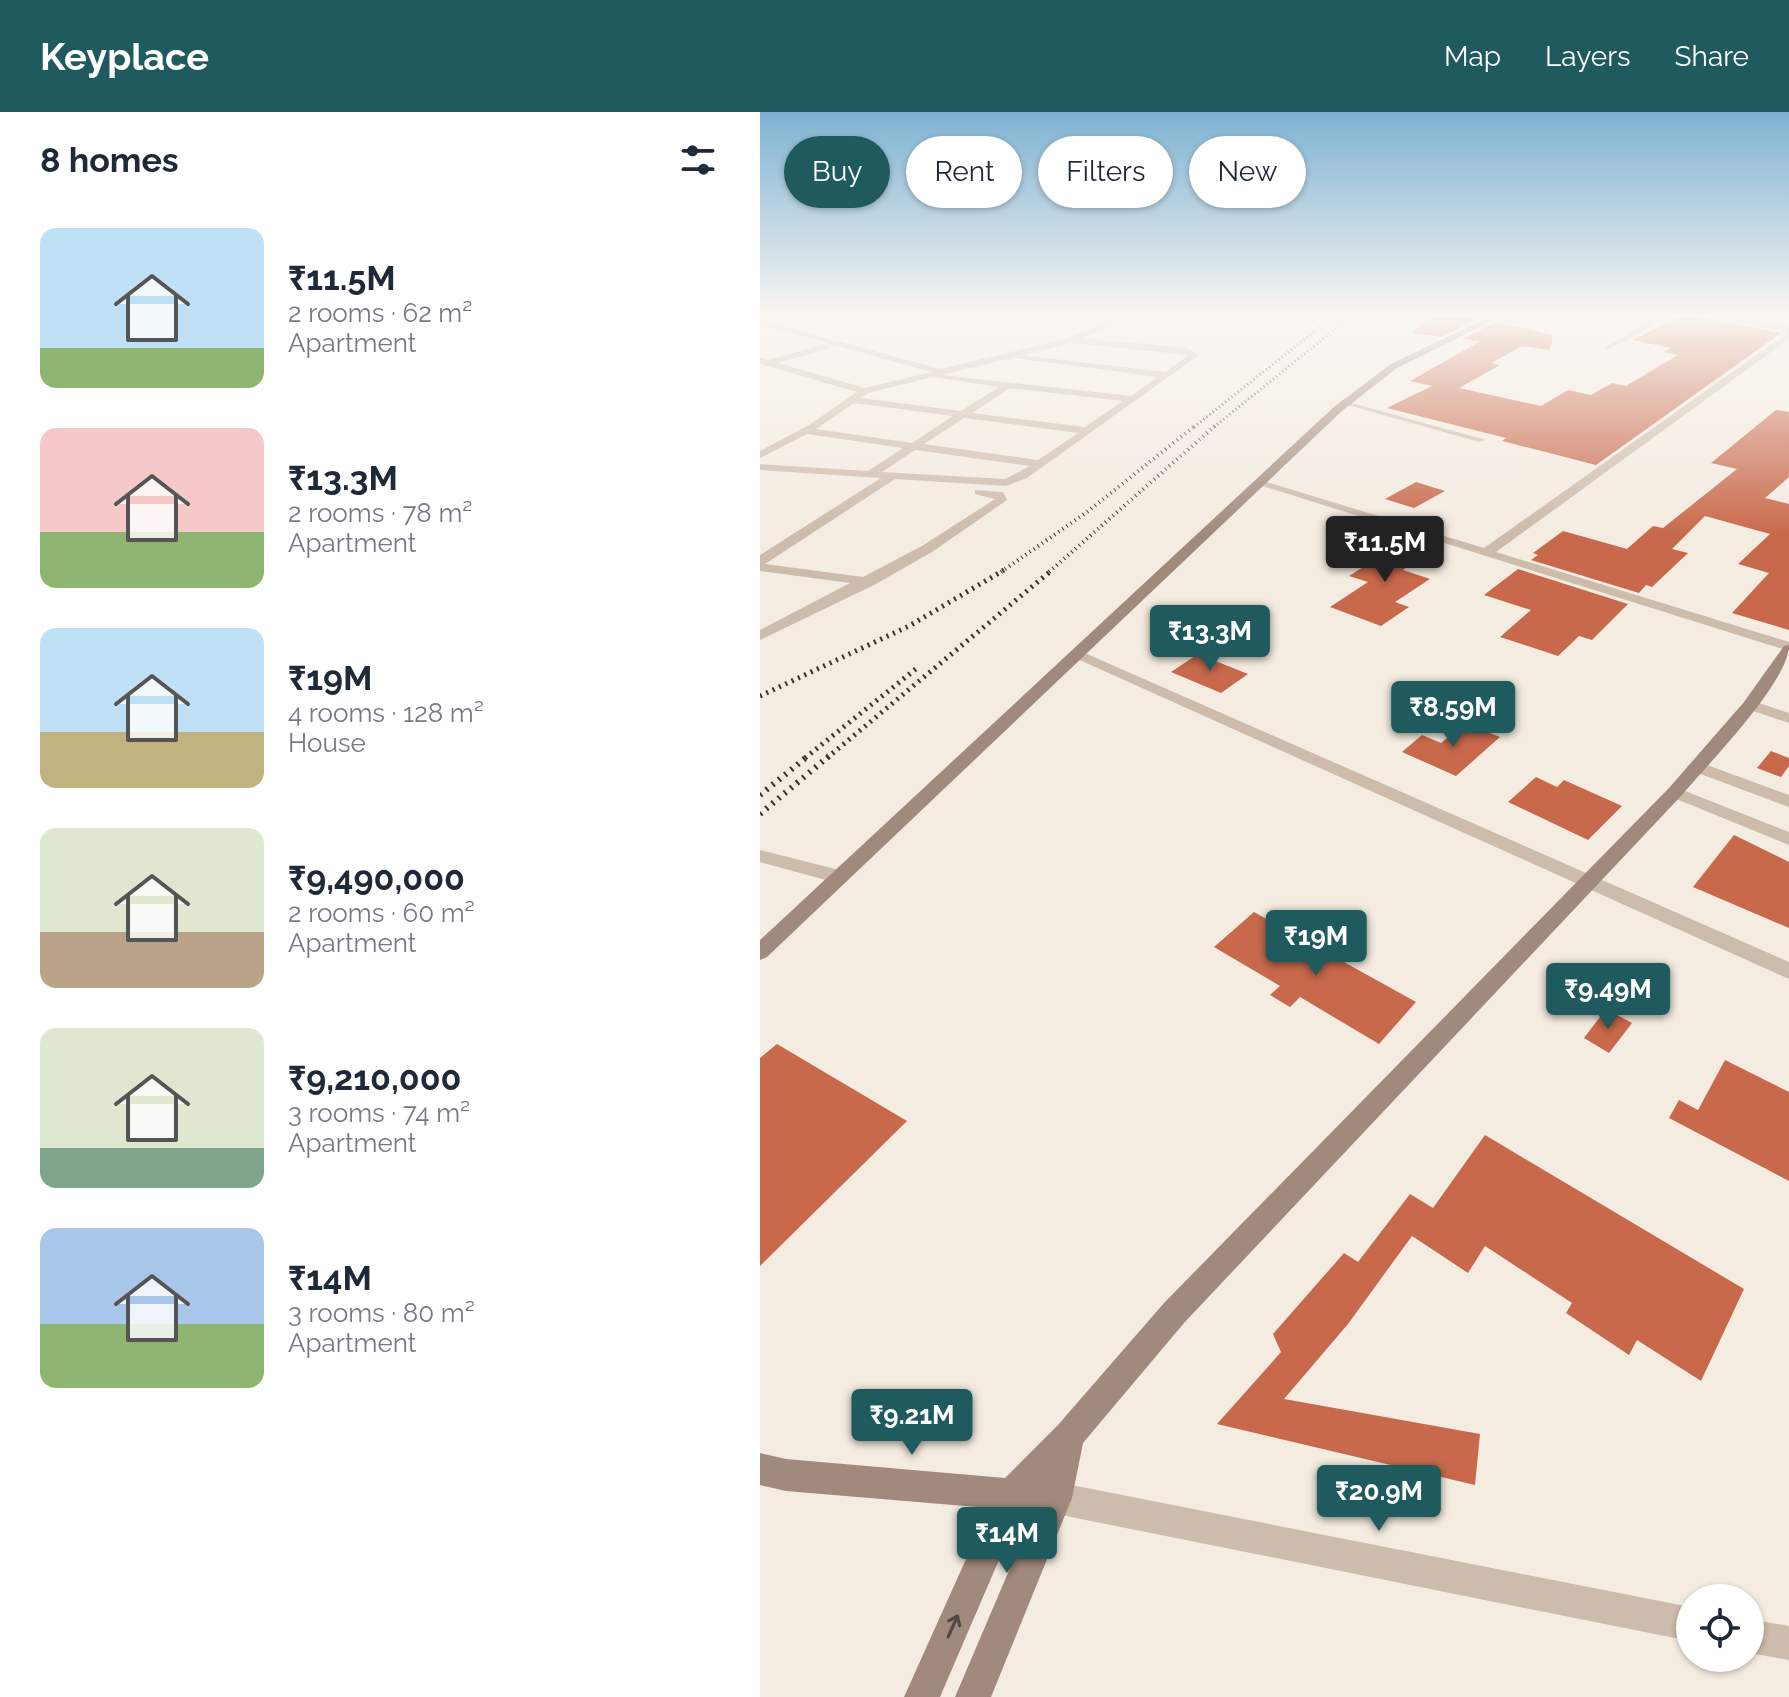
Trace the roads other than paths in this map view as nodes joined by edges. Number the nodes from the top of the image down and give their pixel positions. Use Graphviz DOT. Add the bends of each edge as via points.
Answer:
graph roads {
  1 [pos="851,387"];
  2 [pos="880,387"];
  3 [pos="1005,387"];
  4 [pos="1026,387"];
  5 [pos="1150,387"];
  6 [pos="1367,387"];
  7 [pos="1714,387"];
  8 [pos="865,391"];
  9 [pos="1133,399"];
  10 [pos="851,400"];
  11 [pos="1346,403"];
  12 [pos="962,415"];
  13 [pos="805,431"];
  14 [pos="1088,431"];
  15 [pos="1482,440"];
  16 [pos="913,446"];
  17 [pos="760,455"];
  18 [pos="1041,464"];
  19 [pos="760,467"];
  20 [pos="869,475"];
  21 [pos="891,477"];
  22 [pos="1259,483"];
  23 [pos="879,484"];
  24 [pos="1486,553"];
  25 [pos="760,564"];
  26 [pos="869,582"];
  27 [pos="760,624"];
  28 [pos="780,628"];
  29 [pos="760,636"];
  30 [pos="1788,652"];
  31 [pos="1078,654"];
  32 [pos="1750,705"];
  33 [pos="1789,718"];
  34 [pos="1696,766"];
  35 [pos="1675,792"];
  36 [pos="1789,801"];
  37 [pos="1789,839"];
  38 [pos="760,856"];
  39 [pos="840,877"];
  40 [pos="1587,881"];
  41 [pos="760,952"];
  42 [pos="1789,971"];
  43 [pos="1069,1436"];
  44 [pos="760,1469"];
  45 [pos="1012,1493"];
  46 [pos="1056,1498"];
  47 [pos="1676,1621"];
  48 [pos="1764,1639"];
  49 [pos="1789,1643"];
  50 [pos="922,1697"];
  51 [pos="973,1697"];
  1 -- 8 [label="street"];
  2 -- 8 [label="street"];
  3 -- 12 [label="street"];
  4 -- 9 [label="street"];
  5 -- 9 [label="street"];
  6 -- 11 [label="main road"];
  7 -- 24 [label="street"];
  8 -- 10 [label="street"];
  9 -- 14 [label="street"];
  10 -- 12 [label="street"];
  10 -- 13 [label="street"];
  11 -- 15 [label="lane"];
  11 -- 22 [label="main road"];
  12 -- 14 [label="street"];
  12 -- 16 [label="street"];
  13 -- 16 [label="street"];
  13 -- 17 [label="street"];
  14 -- 18 [label="street"];
  16 -- 18 [label="street"];
  16 -- 20 [label="street"];
  18 -- 21 [label="street" via="1015,481 995,485"];
  19 -- 20 [label="street"];
  20 -- 21 [label="street"];
  21 -- 23 [label="street"];
  22 -- 24 [label="street"];
  22 -- 31 [label="main road"];
  23 -- 25 [label="street"];
  23 -- 26 [label="street" via="990,492 1001,500"];
  24 -- 30 [label="street"];
  25 -- 26 [label="street"];
  26 -- 28 [label="street"];
  27 -- 28 [label="street"];
  28 -- 29 [label="street"];
  30 -- 32 [label="main road"];
  31 -- 39 [label="main road"];
  31 -- 40 [label="street"];
  32 -- 33 [label="street"];
  32 -- 34 [label="main road"];
  34 -- 35 [label="main road"];
  34 -- 36 [label="street"];
  35 -- 37 [label="street"];
  35 -- 40 [label="main road"];
  38 -- 39 [label="street"];
  39 -- 41 [label="main road"];
  40 -- 42 [label="street"];
  40 -- 43 [label="main road" via="1174,1313"];
  43 -- 45 [label="main road"];
  43 -- 46 [label="main road"];
  44 -- 45 [label="main road"];
  45 -- 46 [label="main road"];
  50 -- 45 [label="main road, one-way"];
  46 -- 47 [label="street"];
  46 -- 51 [label="main road"];
  48 -- 49 [label="street"];
}
